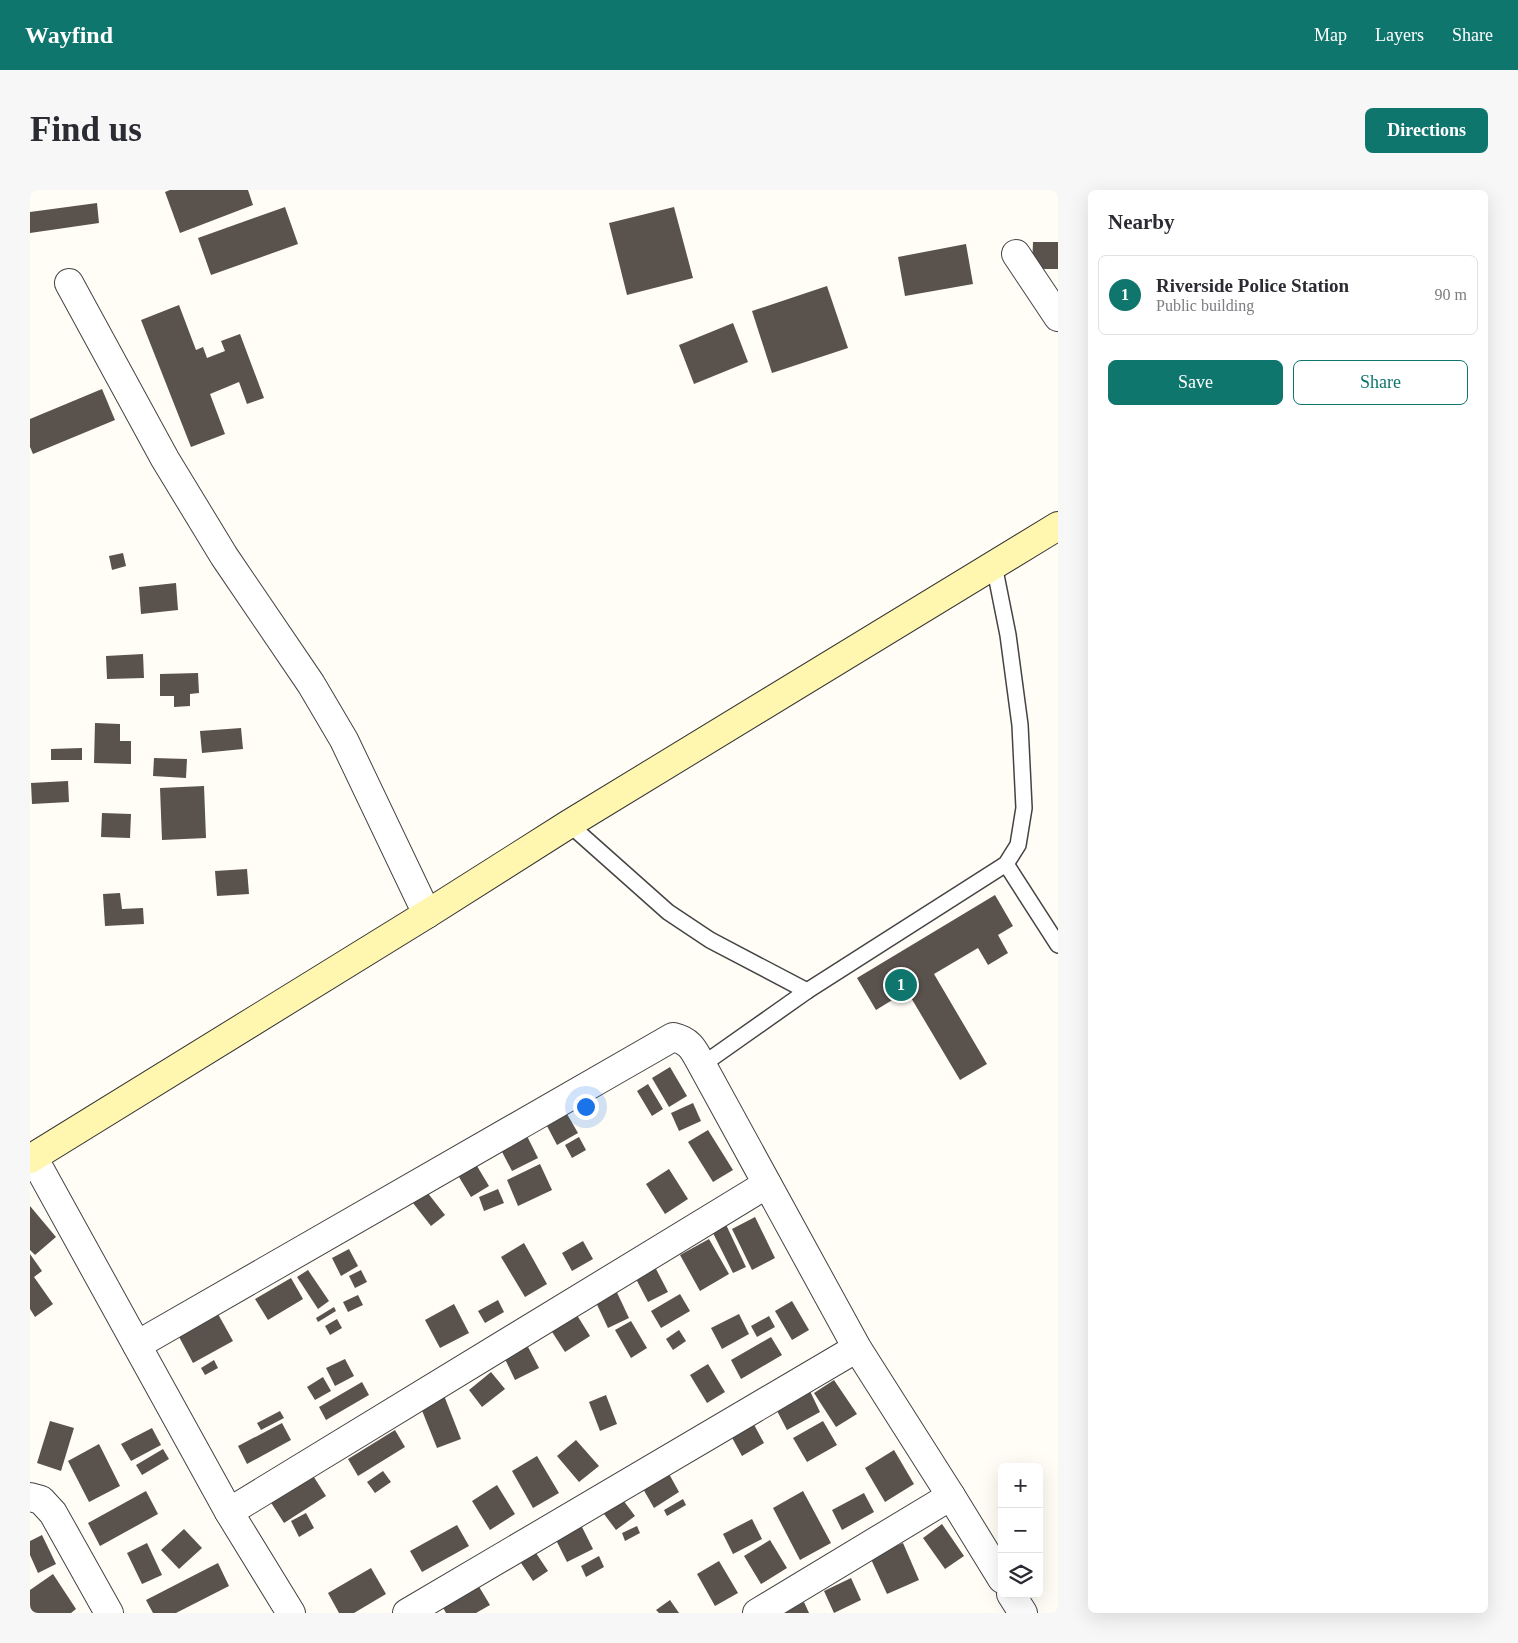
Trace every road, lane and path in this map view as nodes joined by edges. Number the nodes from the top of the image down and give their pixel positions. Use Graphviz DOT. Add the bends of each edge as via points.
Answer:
graph roads {
  1 [pos="1016,254"];
  2 [pos="69,283"];
  3 [pos="1058,317"];
  4 [pos="1058,526"];
  5 [pos="994,565"];
  6 [pos="569,824"];
  7 [pos="1006,864"];
  8 [pos="427,914"];
  9 [pos="1058,945"];
  10 [pos="807,991"];
  11 [pos="702,1065"];
  12 [pos="32,1158"];
  13 [pos="767,1184"];
  14 [pos="138,1345"];
  15 [pos="856,1348"];
  16 [pos="951,1496"];
  17 [pos="30,1497"];
  18 [pos="229,1512"];
  19 [pos="998,1572"];
  20 [pos="1014,1598"];
  21 [pos="109,1613"];
  22 [pos="290,1613"];
  23 [pos="406,1613"];
  24 [pos="756,1613"];
  25 [pos="1023,1613"];
  1 -- 3 [label="street"];
  2 -- 8 [label="street" via="170,467 344,740"];
  4 -- 5 [label="main road"];
  5 -- 6 [label="main road"];
  5 -- 7 [label="lane" via="1008,635 1020,725 1024,808 1018,845"];
  6 -- 8 [label="main road"];
  6 -- 10 [label="lane" via="668,912 710,940"];
  7 -- 9 [label="lane"];
  7 -- 10 [label="lane"];
  8 -- 12 [label="main road"];
  10 -- 11 [label="lane"];
  11 -- 13 [label="street"];
  11 -- 14 [label="street" via="690,1044 673,1037"];
  12 -- 14 [label="street"];
  13 -- 15 [label="street"];
  13 -- 18 [label="street"];
  14 -- 18 [label="street"];
  15 -- 16 [label="street"];
  15 -- 23 [label="street"];
  16 -- 19 [label="street"];
  16 -- 24 [label="street"];
  17 -- 21 [label="street" via="41,1500 53,1513"];
  18 -- 22 [label="street"];
  20 -- 25 [label="street"];
}
